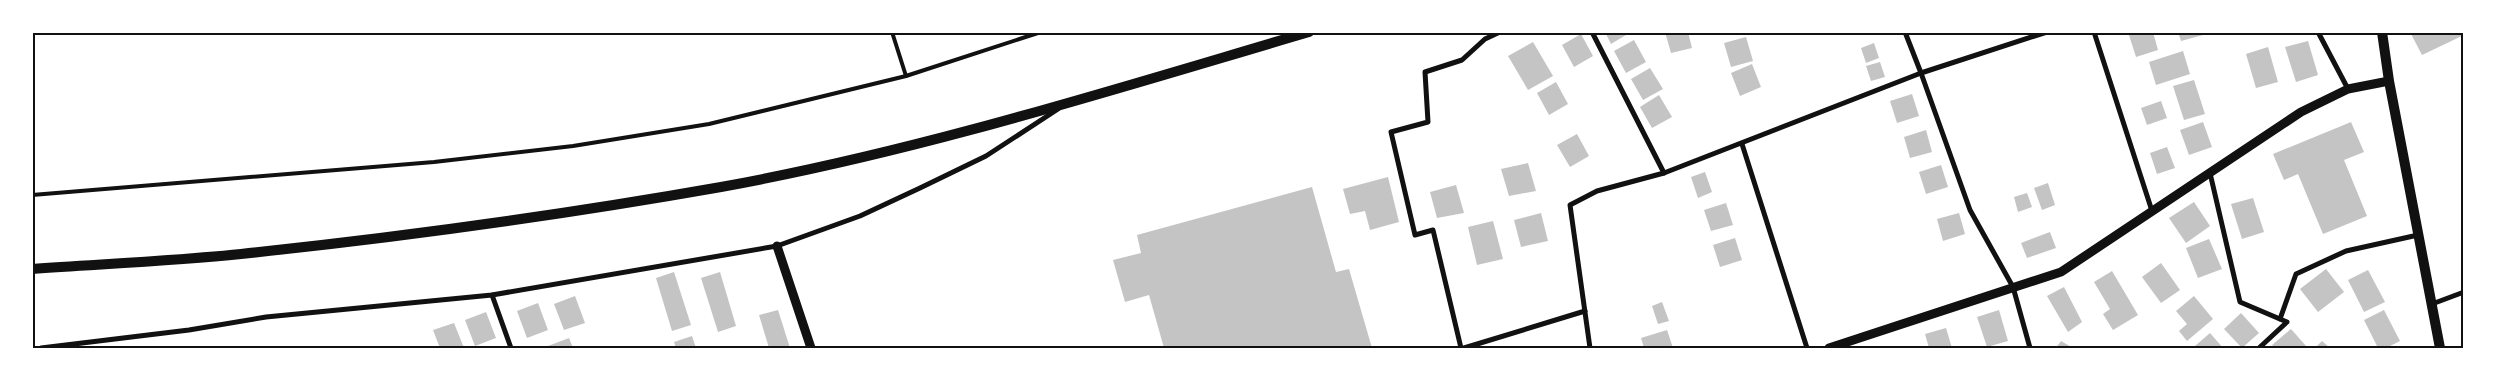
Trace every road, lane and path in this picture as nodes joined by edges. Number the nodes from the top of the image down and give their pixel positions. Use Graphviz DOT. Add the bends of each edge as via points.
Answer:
graph roads {
  1 [pos="892,32"];
  2 [pos="1041,32"];
  3 [pos="1309,32"];
  4 [pos="1500,32"];
  5 [pos="1592,32"];
  6 [pos="1905,32"];
  7 [pos="2047,32"];
  8 [pos="2094,32"];
  9 [pos="2318,32"];
  10 [pos="2382,32"];
  11 [pos="1922,73"];
  12 [pos="906,76"];
  13 [pos="2389,81"];
  14 [pos="2348,89"];
  15 [pos="1068,102"];
  16 [pos="1742,144"];
  17 [pos="1664,172"];
  18 [pos="2210,173"];
  19 [pos="32,195"];
  20 [pos="2152,211"];
  21 [pos="2418,235"];
  22 [pos="777,246"];
  23 [pos="32,269"];
  24 [pos="2013,287"];
  25 [pos="2464,292"];
  26 [pos="492,295"];
  27 [pos="2432,304"];
  28 [pos="1585,312"];
  29 [pos="2280,319"];
  30 [pos="41,348"];
  31 [pos="511,348"];
  32 [pos="811,348"];
  33 [pos="1463,348"];
  34 [pos="1590,348"];
  35 [pos="1807,348"];
  36 [pos="1829,348"];
  37 [pos="2030,348"];
  38 [pos="2259,348"];
  39 [pos="2440,348"];
  1 -- 12 [label="lane"];
  2 -- 12 [label="lane"];
  3 -- 15 [label="main road"];
  4 -- 33 [label="street" via="1485,39 1462,60 1425,72 1428,122 1391,132 1415,235 1433,230"];
  5 -- 17 [label="street"];
  6 -- 11 [label="street"];
  7 -- 11 [label="street"];
  8 -- 20 [label="street"];
  9 -- 14 [label="street"];
  10 -- 13 [label="main road"];
  11 -- 16 [label="street"];
  11 -- 24 [label="street" via="1970,210"];
  12 -- 19 [label="lane" via="709,124 573,146 434,162"];
  13 -- 14 [label="street"];
  13 -- 21 [label="main road"];
  14 -- 18 [label="street" via="2301,112"];
  15 -- 22 [label="street" via="986,156 860,216"];
  15 -- 23 [label="main road" via="880,152 722,186 497,223 239,254"];
  16 -- 17 [label="street"];
  16 -- 35 [label="street"];
  17 -- 28 [label="street" via="1597,191 1570,205"];
  18 -- 20 [label="street"];
  18 -- 29 [label="street" via="2240,302"];
  20 -- 24 [label="street" via="2061,272"];
  21 -- 27 [label="main road"];
  21 -- 29 [label="street" via="2346,251 2296,274"];
  22 -- 26 [label="street"];
  22 -- 32 [label="street"];
  24 -- 36 [label="street"];
  24 -- 37 [label="street"];
  25 -- 27 [label="street"];
  26 -- 30 [label="street" via="266,317"];
  26 -- 31 [label="street"];
  27 -- 39 [label="main road"];
  28 -- 33 [label="street"];
  28 -- 34 [label="street"];
  29 -- 38 [label="street" via="2287,322"];
}
